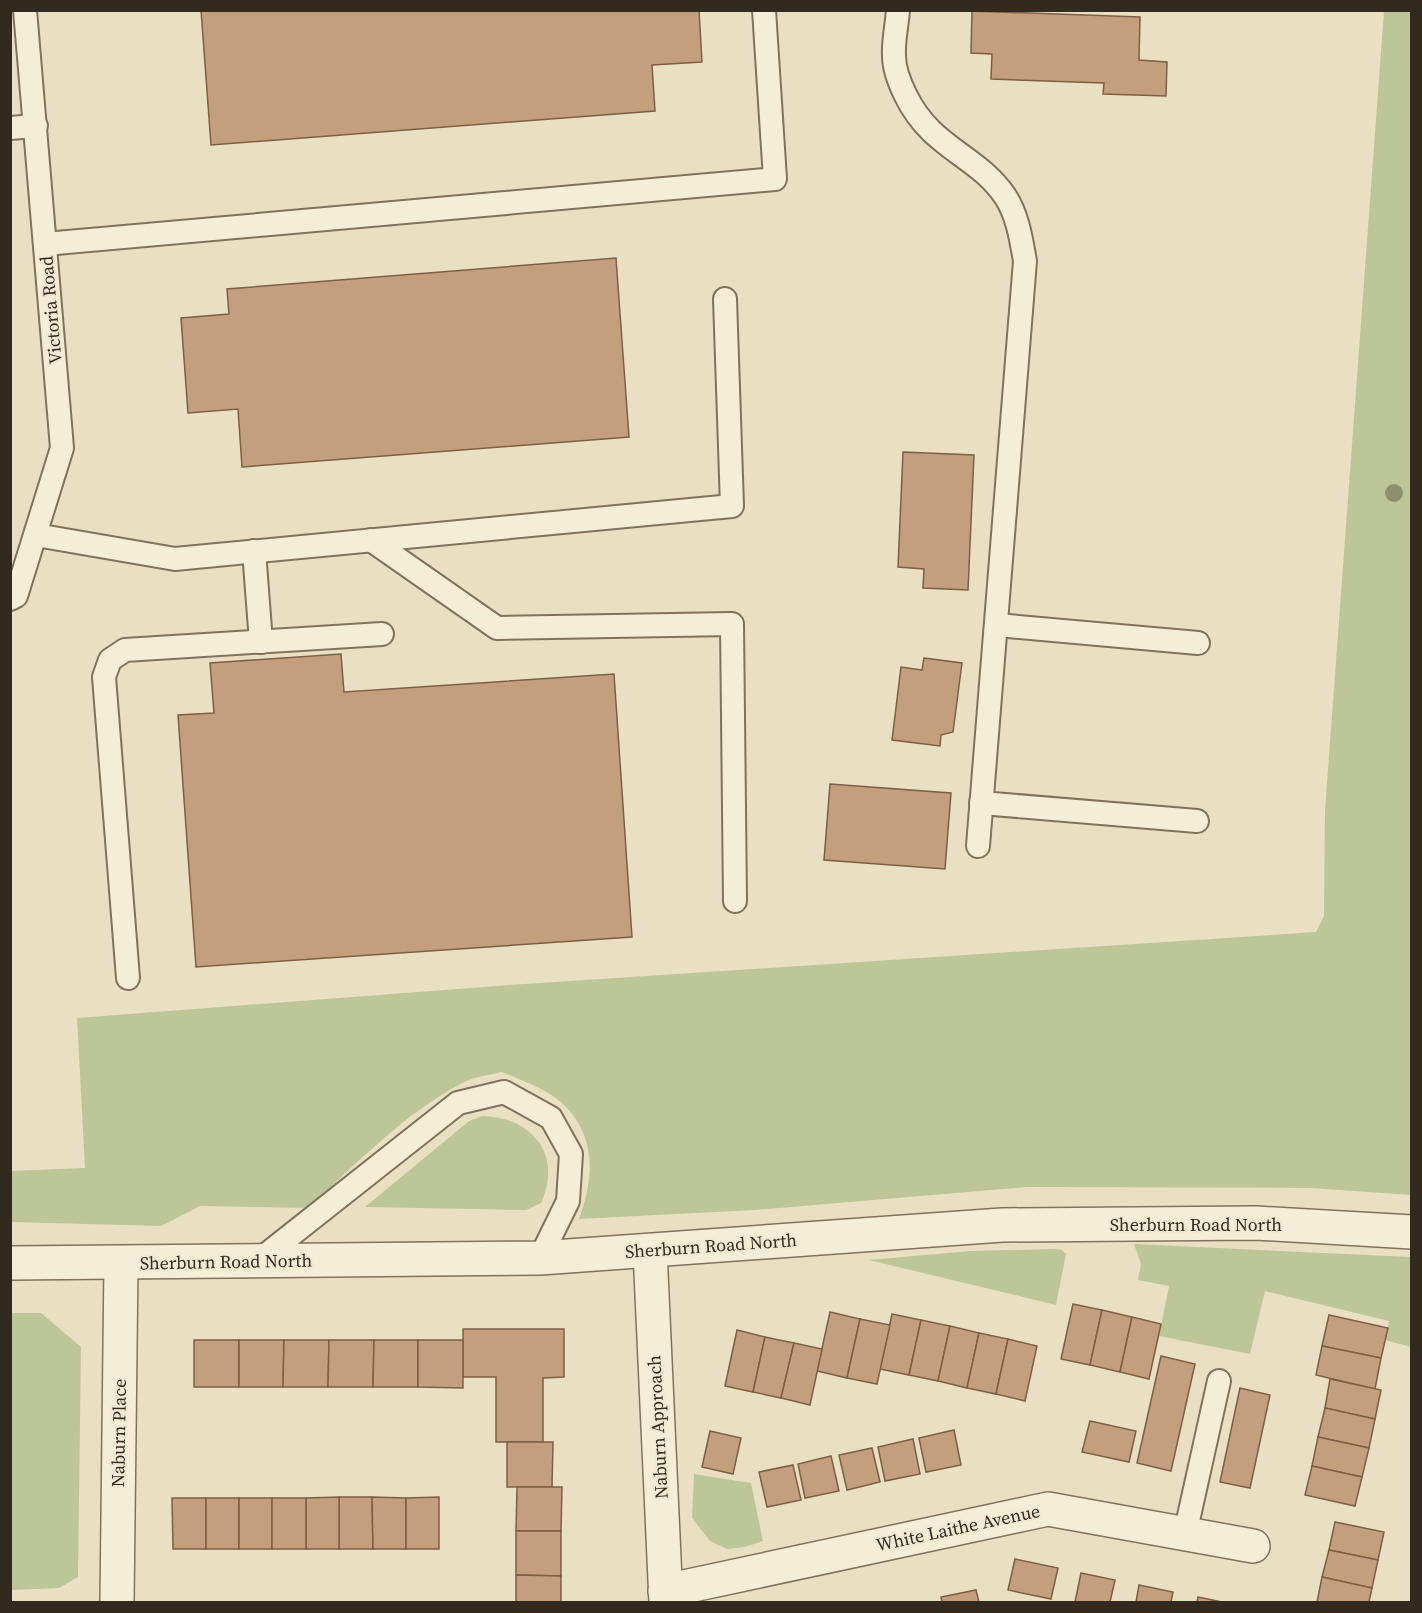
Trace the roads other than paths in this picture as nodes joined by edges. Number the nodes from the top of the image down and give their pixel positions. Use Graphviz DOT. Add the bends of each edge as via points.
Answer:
graph roads {
  1 [pos="25,10"];
  2 [pos="764,10"];
  3 [pos="898,10"];
  4 [pos="36,126"];
  5 [pos="10,128"];
  6 [pos="45,244"];
  7 [pos="725,299"];
  8 [pos="36,535"];
  9 [pos="371,540"];
  10 [pos="255,551"];
  11 [pos="10,599"];
  12 [pos="997,625"];
  13 [pos="382,634"];
  14 [pos="261,642"];
  15 [pos="1198,643"];
  16 [pos="981,803"];
  17 [pos="1197,821"];
  18 [pos="978,846"];
  19 [pos="735,901"];
  20 [pos="128,978"];
  21 [pos="1412,1232"];
  22 [pos="650,1251"];
  23 [pos="540,1258"];
  24 [pos="258,1261"];
  25 [pos="10,1263"];
  26 [pos="121,1263"];
  27 [pos="1219,1381"];
  28 [pos="1185,1534"];
  29 [pos="1253,1546"];
  30 [pos="665,1597"];
  31 [pos="117,1602"];
  1 -- 4 [label="lane, Victoria Road"];
  2 -- 6 [label="lane" via="775,179"];
  3 -- 12 [label="lane" via="894,58 901,86 914,112 932,134 983,171 1005,197 1019,228 1025,261"];
  4 -- 5 [label="lane"];
  4 -- 6 [label="lane, Victoria Road"];
  6 -- 8 [label="lane, Victoria Road" via="62,448"];
  7 -- 9 [label="lane" via="732,506"];
  8 -- 10 [label="lane" via="175,559"];
  8 -- 11 [label="lane, Victoria Road" via="16,596"];
  9 -- 10 [label="lane"];
  9 -- 19 [label="lane" via="497,628 732,624"];
  10 -- 14 [label="lane"];
  12 -- 15 [label="lane"];
  12 -- 16 [label="lane"];
  13 -- 14 [label="lane"];
  14 -- 20 [label="lane" via="124,650 105,668"];
  16 -- 17 [label="lane"];
  16 -- 18 [label="lane"];
  21 -- 22 [label="street, Sherburn Road North" via="1256,1223 1002,1225"];
  22 -- 23 [label="street, Sherburn Road North"];
  22 -- 30 [label="street, Naburn Approach"];
  23 -- 24 [label="street, Sherburn Road North"];
  23 -- 24 [label="lane" via="568,1201 571,1154 551,1118 504,1092 458,1103"];
  24 -- 26 [label="street, Sherburn Road North"];
  25 -- 26 [label="street, Sherburn Road North"];
  26 -- 31 [label="street, Naburn Place"];
  27 -- 28 [label="lane"];
  28 -- 29 [label="street, White Laithe Avenue"];
  28 -- 30 [label="street, White Laithe Avenue" via="1048,1509"];
}
